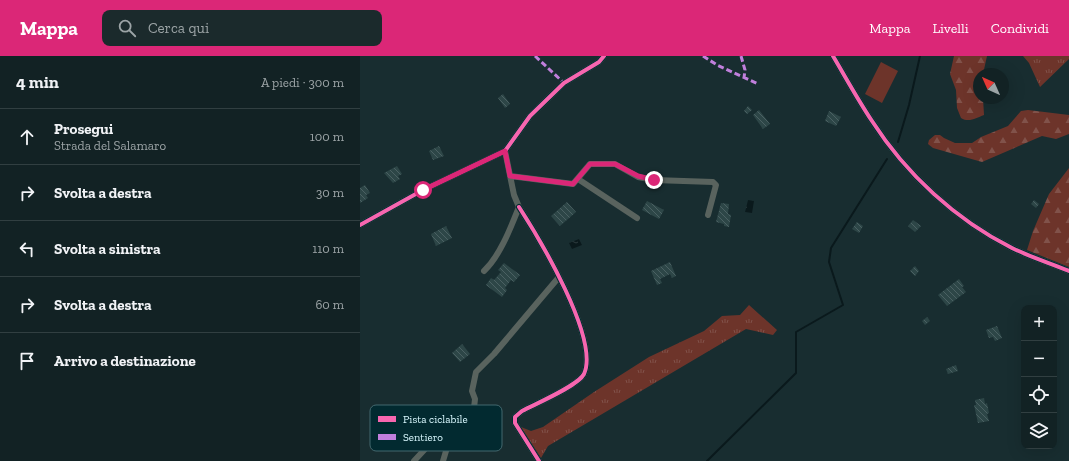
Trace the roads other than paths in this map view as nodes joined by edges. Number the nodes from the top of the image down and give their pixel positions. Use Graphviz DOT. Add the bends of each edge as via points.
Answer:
graph roads {
  1 [pos="604,56"];
  2 [pos="833,56"];
  3 [pos="505,151"];
  4 [pos="510,176"];
  5 [pos="578,179"];
  6 [pos="519,207"];
  7 [pos="708,215"];
  8 [pos="637,218"];
  9 [pos="360,225"];
  10 [pos="484,271"];
  11 [pos="1069,271"];
  12 [pos="559,277"];
  13 [pos="474,405"];
  14 [pos="423,451"];
  15 [pos="446,451"];
  16 [pos="414,461"];
  17 [pos="443,461"];
  18 [pos="539,461"];
  1 -- 3 [label="street" via="599,62 564,83 530,116"];
  2 -- 11 [label="street" via="887,142 937,197 983,232 1013,249"];
  3 -- 4 [label="street"];
  3 -- 9 [label="street" via="423,190"];
  4 -- 5 [label="street" via="573,184"];
  4 -- 6 [label="street"];
  5 -- 7 [label="street" via="590,164 600,163 615,164 638,176 654,180 713,182 716,185"];
  5 -- 8 [label="street"];
  6 -- 10 [label="street" via="511,228 491,264"];
  6 -- 12 [label="street"];
  12 -- 13 [label="street" via="476,372 472,391"];
  12 -- 18 [label="street" via="573,304 582,332 587,361 583,375 570,386 515,417 515,423"];
  14 -- 16 [label="street"];
  15 -- 17 [label="street"];
}
